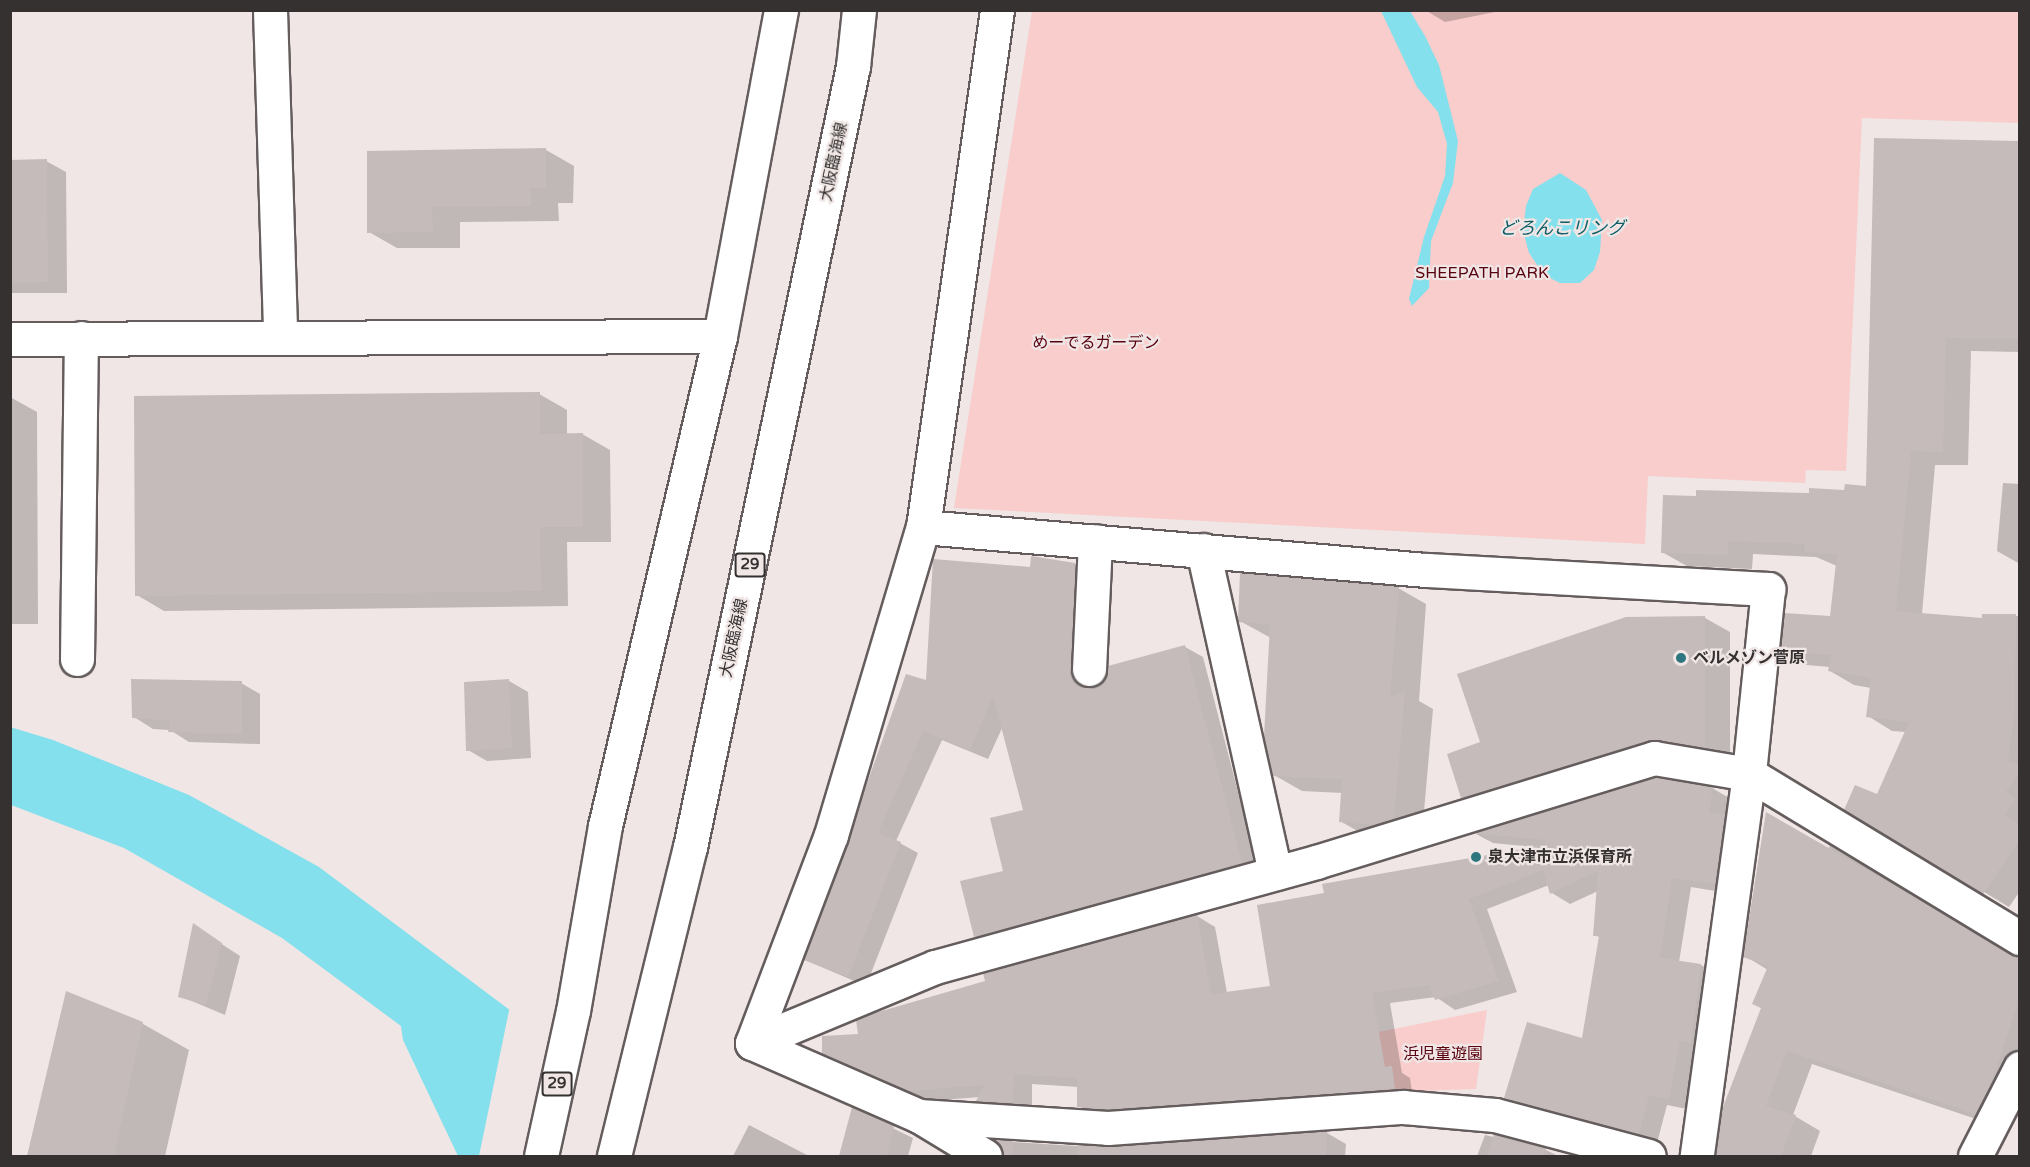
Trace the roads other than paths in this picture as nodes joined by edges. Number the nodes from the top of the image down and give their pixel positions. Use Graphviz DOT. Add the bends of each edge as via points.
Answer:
graph roads {
  1 [pos="270,10"];
  2 [pos="781,10"];
  3 [pos="859,10"];
  4 [pos="998,10"];
  5 [pos="280,336"];
  6 [pos="720,336"];
  7 [pos="81,338"];
  8 [pos="10,339"];
  9 [pos="923,527"];
  10 [pos="1095,542"];
  11 [pos="1203,550"];
  12 [pos="77,658"];
  13 [pos="1089,669"];
  14 [pos="1749,774"];
  15 [pos="1275,873"];
  16 [pos="2019,938"];
  17 [pos="752,1043"];
  18 [pos="2019,1068"];
  19 [pos="919,1116"];
  20 [pos="1581,1147"];
  21 [pos="542,1156"];
  22 [pos="614,1156"];
  23 [pos="986,1156"];
  24 [pos="1650,1156"];
  25 [pos="1698,1156"];
  26 [pos="1975,1156"];
  1 -- 5 [label="street"];
  2 -- 6 [label="street, 29"];
  3 -- 22 [label="street, 大阪臨海線 / 29" via="851,78 693,836"];
  4 -- 9 [label="street"];
  5 -- 6 [label="street"];
  5 -- 7 [label="street"];
  6 -- 21 [label="street, 29" via="605,826 573,1011"];
  7 -- 8 [label="street"];
  7 -- 12 [label="street"];
  9 -- 10 [label="street"];
  9 -- 17 [label="street" via="831,835"];
  10 -- 11 [label="street"];
  10 -- 13 [label="street"];
  11 -- 14 [label="street" via="1426,570 1768,589"];
  11 -- 15 [label="street"];
  14 -- 15 [label="street" via="1654,758"];
  14 -- 16 [label="street"];
  14 -- 25 [label="street"];
  15 -- 17 [label="street" via="935,967"];
  17 -- 19 [label="street"];
  18 -- 26 [label="street"];
  19 -- 20 [label="street" via="1108,1128 1403,1107 1494,1115"];
  19 -- 23 [label="street"];
  20 -- 24 [label="street"];
}
